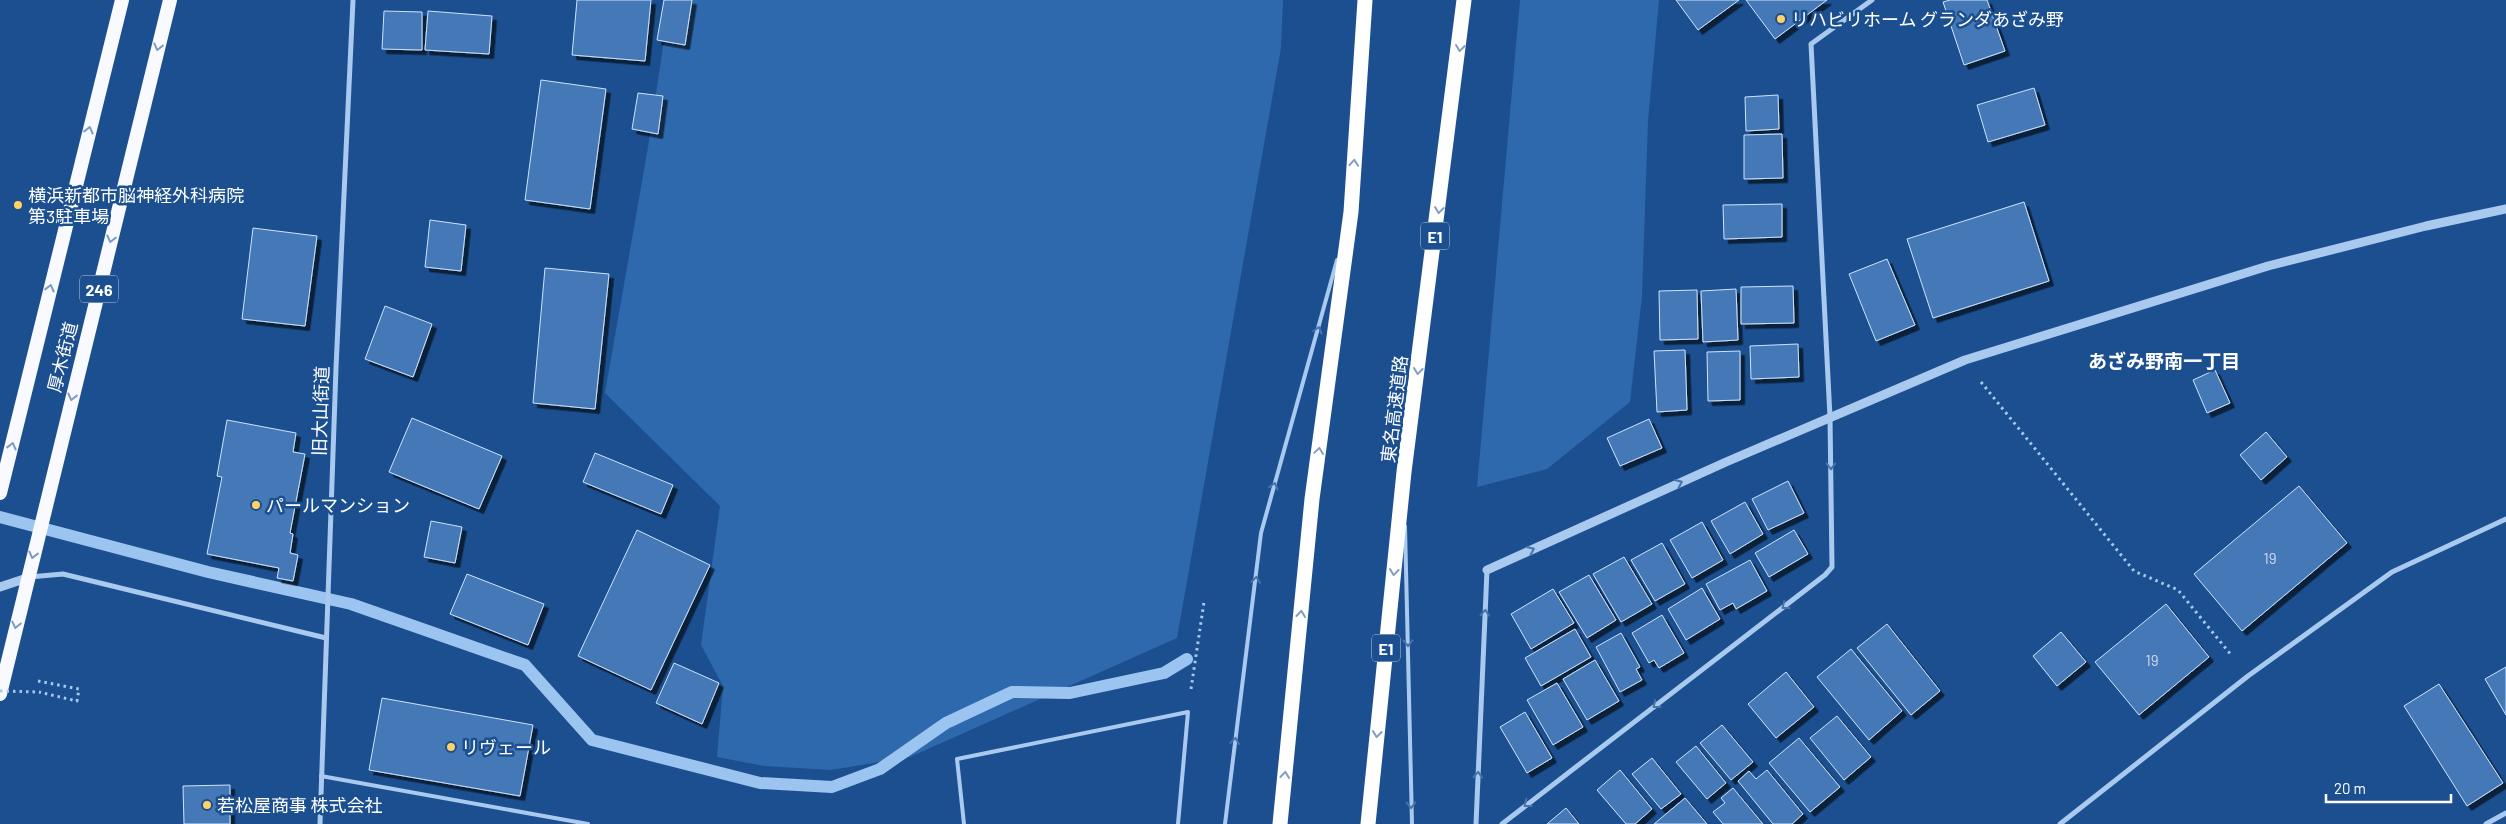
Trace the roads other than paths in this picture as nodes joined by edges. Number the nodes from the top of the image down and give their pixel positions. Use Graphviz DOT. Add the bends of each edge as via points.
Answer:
graph roads {
  1 [pos="122,0"];
  2 [pos="170,0"];
  3 [pos="353,0"];
  4 [pos="1365,0"];
  5 [pos="1464,0"];
  6 [pos="1872,0"];
  7 [pos="2506,209"];
  8 [pos="1351,212"];
  9 [pos="1340,250"];
  10 [pos="1338,259"];
  11 [pos="1830,417"];
  12 [pos="1404,472"];
  13 [pos="0,493"];
  14 [pos="2506,519"];
  15 [pos="1487,570"];
  16 [pos="28,578"];
  17 [pos="0,587"];
  18 [pos="326,638"];
  19 [pos="0,692"];
  20 [pos="321,776"];
  21 [pos="2506,813"];
  22 [pos="320,824"];
  23 [pos="588,824"];
  24 [pos="964,824"];
  25 [pos="1178,824"];
  26 [pos="1225,824"];
  27 [pos="1280,824"];
  28 [pos="1368,824"];
  29 [pos="1412,824"];
  30 [pos="1476,824"];
  31 [pos="1502,824"];
  32 [pos="2060,824"];
  33 [pos="2486,824"];
  13 -- 1 [label="highway, 厚木街道, one-way"];
  2 -- 16 [label="highway, 厚木街道 / 246, one-way"];
  3 -- 18 [label="street, 旧大山街道"];
  8 -- 4 [label="highway, one-way"];
  5 -- 12 [label="highway, 東名高速道路 / E1, one-way"];
  6 -- 11 [label="street" via="1811,44"];
  7 -- 11 [label="street" via="2268,266 1965,360"];
  8 -- 9 [label="lane"];
  27 -- 8 [label="highway, one-way" via="1312,499"];
  26 -- 10 [label="lane, one-way" via="1261,534"];
  15 -- 11 [label="street, one-way"];
  11 -- 31 [label="street, one-way" via="1832,567"];
  12 -- 28 [label="highway, 東名高速道路 / E1, one-way"];
  12 -- 29 [label="lane, one-way"];
  14 -- 32 [label="street" via="2392,572 2248,676"];
  30 -- 15 [label="street, one-way"];
  16 -- 17 [label="street"];
  16 -- 18 [label="street" via="64,574"];
  16 -- 19 [label="highway, 厚木街道 / 246, one-way"];
  18 -- 20 [label="street, 旧大山街道"];
  20 -- 22 [label="street, 旧大山街道"];
  20 -- 23 [label="lane"];
  21 -- 33 [label="street"];
  24 -- 25 [label="lane" via="957,759 1188,712"];
}
